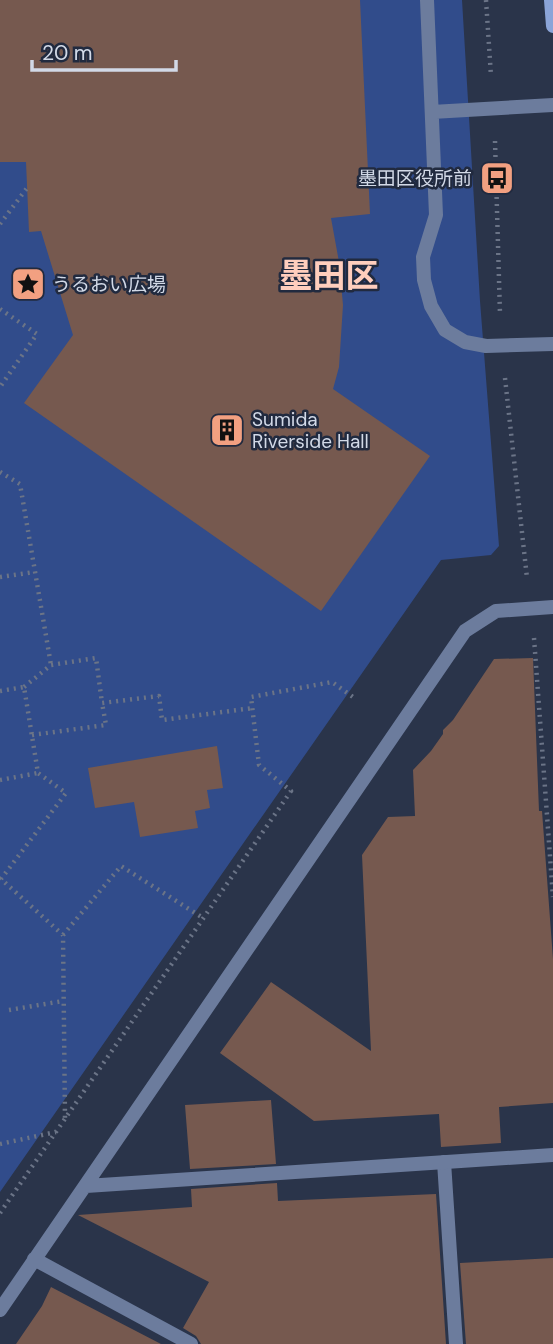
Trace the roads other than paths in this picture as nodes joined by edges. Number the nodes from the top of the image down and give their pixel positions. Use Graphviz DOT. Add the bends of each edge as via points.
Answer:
graph roads {
  1 [pos="427,0"];
  2 [pos="551,0"];
  3 [pos="553,26"];
  4 [pos="553,105"];
  5 [pos="432,112"];
  6 [pos="553,344"];
  7 [pos="553,607"];
  8 [pos="553,1155"];
  9 [pos="444,1162"];
  10 [pos="86,1186"];
  11 [pos="34,1259"];
  12 [pos="0,1310"];
  13 [pos="191,1344"];
  14 [pos="456,1344"];
  1 -- 5 [label="street"];
  2 -- 3 [label="main road"];
  4 -- 5 [label="street"];
  5 -- 6 [label="street" via="436,215 423,257 431,306 445,330 466,342 486,346"];
  7 -- 10 [label="street" via="496,611 466,631"];
  8 -- 9 [label="street"];
  9 -- 10 [label="street"];
  9 -- 14 [label="street"];
  10 -- 11 [label="street"];
  11 -- 12 [label="street"];
  11 -- 13 [label="street"];
}
